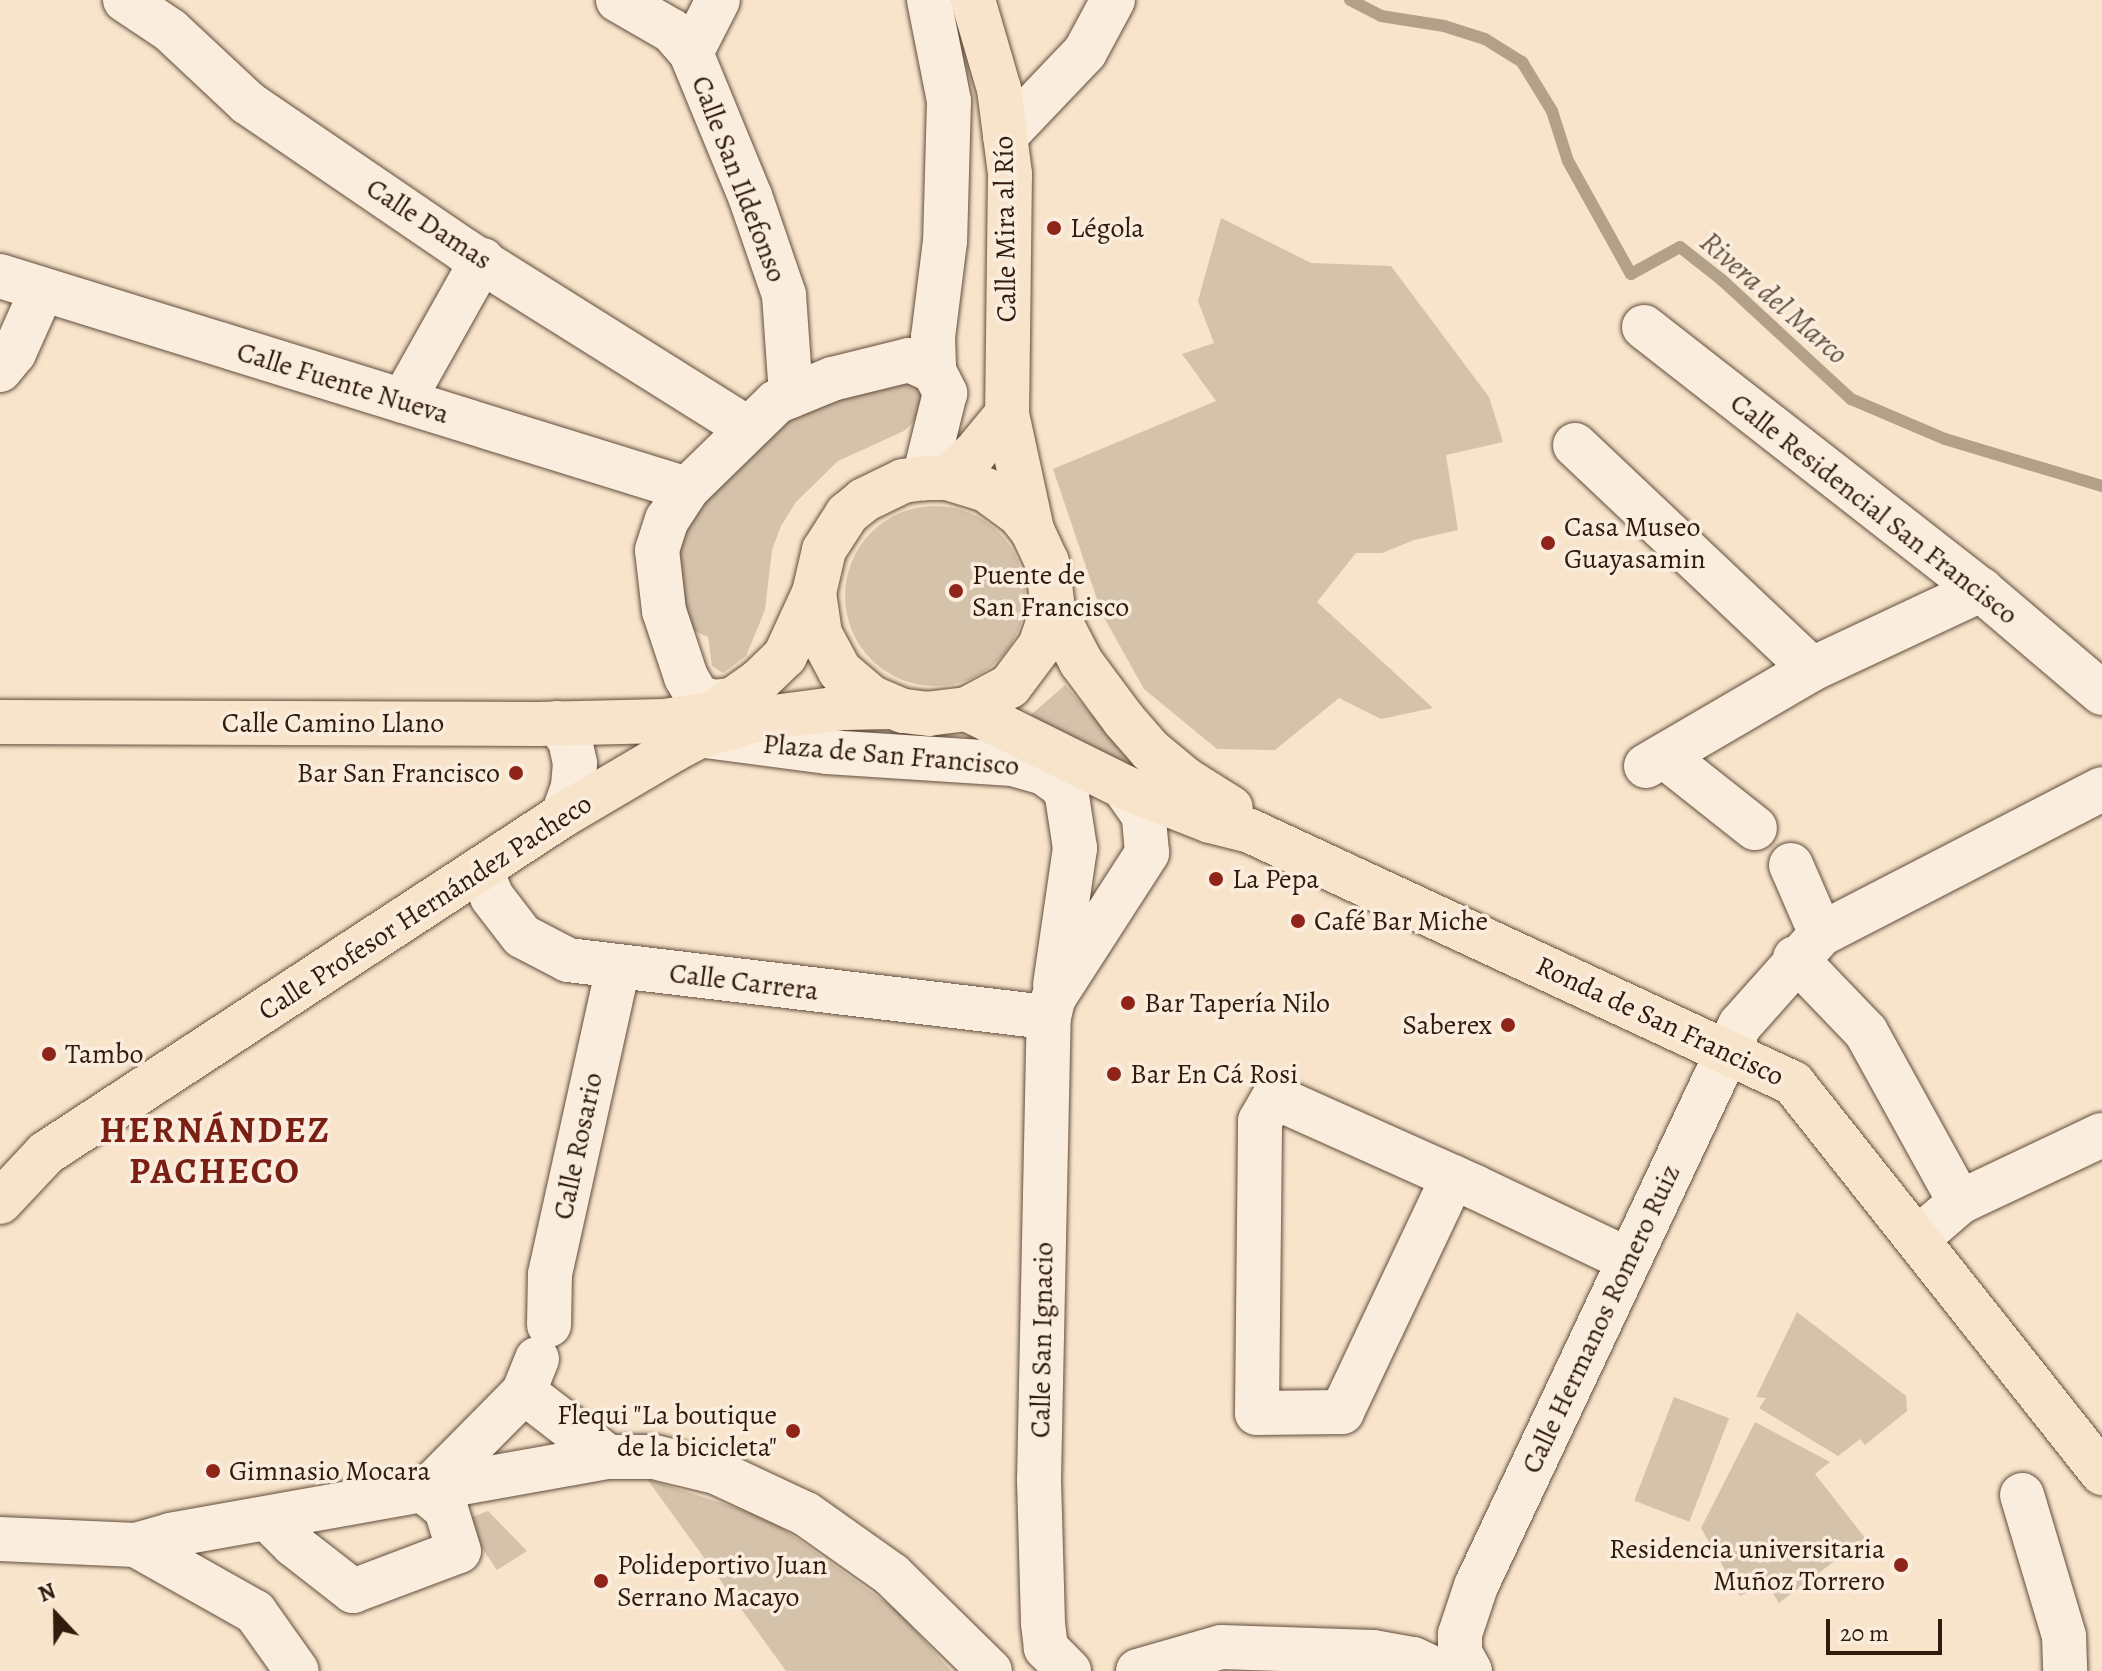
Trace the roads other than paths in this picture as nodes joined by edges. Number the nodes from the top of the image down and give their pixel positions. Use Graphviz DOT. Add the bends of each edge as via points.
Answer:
graph roads {
  1 [pos="125,0"];
  2 [pos="618,0"];
  3 [pos="718,0"];
  4 [pos="929,0"];
  5 [pos="973,0"];
  6 [pos="1113,0"];
  7 [pos="691,53"];
  8 [pos="1005,136"];
  9 [pos="482,260"];
  10 [pos="0,276"];
  11 [pos="42,290"];
  12 [pos="1644,327"];
  13 [pos="0,370"];
  14 [pos="934,371"];
  15 [pos="791,396"];
  16 [pos="403,401"];
  17 [pos="1007,414"];
  18 [pos="747,428"];
  19 [pos="1575,445"];
  20 [pos="936,478"];
  21 [pos="687,489"];
  22 [pos="1032,530"];
  23 [pos="1981,590"];
  24 [pos="814,593"];
  25 [pos="1053,608"];
  26 [pos="1812,669"];
  27 [pos="2102,693"];
  28 [pos="891,707"];
  29 [pos="967,709"];
  30 [pos="699,714"];
  31 [pos="0,722"];
  32 [pos="557,723"];
  33 [pos="1124,787"];
  34 [pos="2102,789"];
  35 [pos="563,815"];
  36 [pos="1755,828"];
  37 [pos="1250,831"];
  38 [pos="1075,848"];
  39 [pos="1791,865"];
  40 [pos="481,871"];
  41 [pos="1808,946"];
  42 [pos="618,967"];
  43 [pos="1051,1008"];
  44 [pos="1726,1051"];
  45 [pos="2102,1135"];
  46 [pos="1453,1177"];
  47 [pos="0,1202"];
  48 [pos="1960,1202"];
  49 [pos="1917,1239"];
  50 [pos="1629,1260"];
  51 [pos="536,1359"];
  52 [pos="608,1457"];
  53 [pos="2102,1473"];
  54 [pos="425,1492"];
  55 [pos="2022,1495"];
  56 [pos="267,1518"];
  57 [pos="0,1539"];
  58 [pos="136,1545"];
  59 [pos="1472,1600"];
  60 [pos="1373,1652"];
  61 [pos="297,1671"];
  62 [pos="990,1671"];
  63 [pos="1069,1671"];
  64 [pos="1138,1671"];
  65 [pos="1439,1671"];
  66 [pos="1470,1671"];
  67 [pos="2065,1671"];
  1 -- 9 [label="street, Calle Damas" via="170,30 248,103"];
  2 -- 7 [label="street, Calle San Ildefonso" via="672,31"];
  3 -- 7 [label="street"];
  4 -- 14 [label="street, Calle Mira al Río" via="949,101"];
  5 -- 8 [label="main road, Calle Mira al Río" via="999,89"];
  6 -- 8 [label="street" via="1085,52"];
  7 -- 15 [label="street, Calle San Ildefonso" via="784,295"];
  8 -- 17 [label="main road, Calle Mira al Río" via="1010,174"];
  9 -- 16 [label="street"];
  9 -- 18 [label="street, Calle Damas"];
  10 -- 11 [label="street, Calle Fuente Nueva"];
  11 -- 13 [label="street" via="14,353"];
  11 -- 16 [label="street, Calle Fuente Nueva"];
  12 -- 23 [label="street, Calle Residencial San Francisco"];
  14 -- 15 [label="street" via="909,360 832,379"];
  14 -- 20 [label="street" via="945,393"];
  15 -- 18 [label="street"];
  16 -- 21 [label="street, Calle Fuente Nueva"];
  17 -- 20 [label="main road" via="974,454"];
  17 -- 22 [label="main road, Calle Mira al Río"];
  18 -- 21 [label="street"];
  19 -- 26 [label="street"];
  20 -- 22 [label="main road, Plaza de San Francisco" via="986,490"];
  20 -- 24 [label="main road, Plaza de San Francisco" via="882,489 847,514 824,550"];
  21 -- 30 [label="street" via="667,520 657,550 664,611"];
  22 -- 25 [label="main road, Plaza de San Francisco" via="1047,562"];
  23 -- 26 [label="street"];
  23 -- 27 [label="street, Calle Residencial San Francisco"];
  24 -- 28 [label="main road, Plaza de San Francisco" via="820,634 840,671"];
  24 -- 30 [label="main road, Plaza de San Francisco" via="785,656 759,681"];
  25 -- 29 [label="main road, Plaza de San Francisco" via="1040,646 1022,674 997,696"];
  25 -- 37 [label="main road, Plaza de San Francisco" via="1081,662 1132,730 1185,779 1240,813"];
  26 -- 36 [label="street" via="1655,761"];
  28 -- 29 [label="main road, Plaza de San Francisco" via="929,714"];
  28 -- 30 [label="main road, Calle Profesor Hernández Pacheco" via="759,719"];
  29 -- 33 [label="main road, Plaza de San Francisco"];
  30 -- 32 [label="main road, Calle Camino Llano"];
  30 -- 35 [label="main road, Calle Profesor Hernández Pacheco"];
  30 -- 38 [label="street, Plaza de San Francisco" via="1032,768 1062,786"];
  31 -- 32 [label="main road, Calle Camino Llano"];
  32 -- 35 [label="street" via="570,740 575,763"];
  33 -- 37 [label="main road, Plaza de San Francisco"];
  33 -- 43 [label="street" via="1144,816 1147,853"];
  34 -- 41 [label="street"];
  35 -- 40 [label="main road, Calle Profesor Hernández Pacheco"];
  37 -- 44 [label="main road, Ronda de San Francisco"];
  38 -- 43 [label="street, Calle San Ignacio"];
  39 -- 41 [label="street"];
  40 -- 42 [label="street, Calle Carrera" via="492,897 522,936 568,960"];
  40 -- 47 [label="main road, Calle Profesor Hernández Pacheco" via="46,1153"];
  41 -- 44 [label="street" via="1740,1025"];
  41 -- 48 [label="street" via="1866,1032"];
  42 -- 43 [label="street, Calle Carrera"];
  42 -- 51 [label="street, Calle Rosario"];
  43 -- 63 [label="street, Calle San Ignacio" via="1039,1480 1046,1648"];
  44 -- 49 [label="main road, Ronda de San Francisco" via="1793,1083"];
  44 -- 50 [label="street, Calle Hermanos Romero Ruiz"];
  45 -- 48 [label="street"];
  46 -- 46 [label="street" via="1274,1097 1260,1121 1257,1413 1342,1412"];
  46 -- 50 [label="street"];
  48 -- 49 [label="street"];
  49 -- 53 [label="main road, Ronda de San Francisco"];
  50 -- 59 [label="street, Calle Hermanos Romero Ruiz"];
  51 -- 52 [label="street"];
  51 -- 54 [label="street"];
  52 -- 54 [label="street"];
  52 -- 62 [label="street" via="654,1457 716,1472 806,1514 892,1575"];
  54 -- 56 [label="street"];
  54 -- 56 [label="street" via="446,1509 459,1551 353,1591"];
  55 -- 67 [label="street" via="2064,1636"];
  56 -- 58 [label="street"];
  57 -- 58 [label="street"];
  58 -- 61 [label="street" via="255,1612"];
  59 -- 60 [label="street" via="1422,1642"];
  59 -- 66 [label="street, Calle Hermanos Romero Ruiz" via="1460,1634 1460,1653"];
  60 -- 64 [label="street" via="1221,1647"];
  60 -- 65 [label="street" via="1413,1659"];
}
